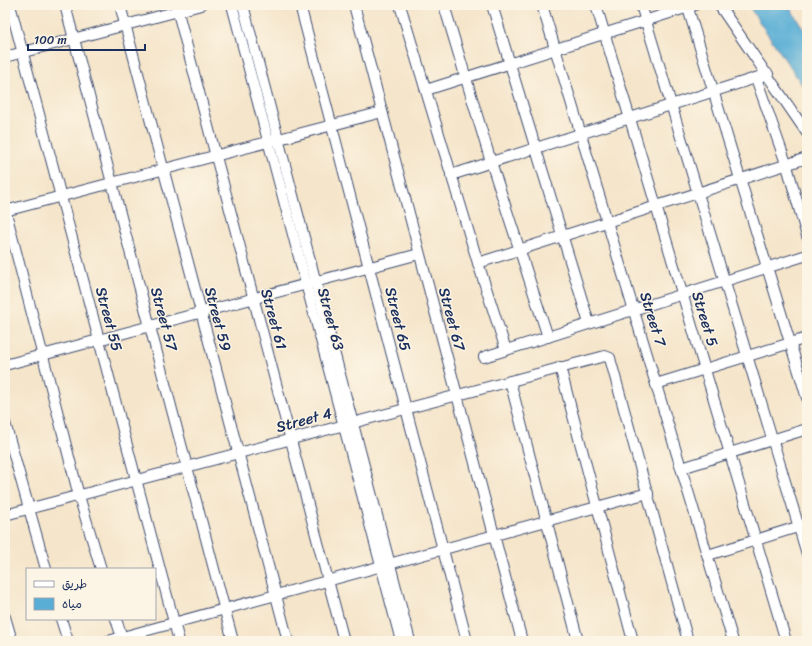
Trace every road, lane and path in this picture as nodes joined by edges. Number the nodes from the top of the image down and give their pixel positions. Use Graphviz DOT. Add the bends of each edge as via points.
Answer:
graph roads {
  1 [pos="10,5"];
  2 [pos="65,5"];
  3 [pos="120,5"];
  4 [pos="201,5"];
  5 [pos="232,5"];
  6 [pos="243,5"];
  7 [pos="300,5"];
  8 [pos="354,5"];
  9 [pos="400,5"];
  10 [pos="444,5"];
  11 [pos="492,5"];
  12 [pos="542,5"];
  13 [pos="596,5"];
  14 [pos="641,5"];
  15 [pos="719,5"];
  16 [pos="690,6"];
  17 [pos="177,8"];
  18 [pos="646,21"];
  19 [pos="125,25"];
  20 [pos="604,34"];
  21 [pos="75,38"];
  22 [pos="556,49"];
  23 [pos="22,52"];
  24 [pos="5,57"];
  25 [pos="510,64"];
  26 [pos="768,74"];
  27 [pos="466,78"];
  28 [pos="756,78"];
  29 [pos="426,90"];
  30 [pos="714,91"];
  31 [pos="671,105"];
  32 [pos="382,112"];
  33 [pos="629,119"];
  34 [pos="332,125"];
  35 [pos="807,133"];
  36 [pos="580,134"];
  37 [pos="273,141"];
  38 [pos="536,148"];
  39 [pos="216,155"];
  40 [pos="807,158"];
  41 [pos="491,162"];
  42 [pos="787,166"];
  43 [pos="163,169"];
  44 [pos="451,175"];
  45 [pos="741,180"];
  46 [pos="113,182"];
  47 [pos="698,194"];
  48 [pos="61,195"];
  49 [pos="655,207"];
  50 [pos="5,210"];
  51 [pos="607,222"];
  52 [pos="562,236"];
  53 [pos="807,236"];
  54 [pos="520,250"];
  55 [pos="419,254"];
  56 [pos="807,255"];
  57 [pos="478,263"];
  58 [pos="370,268"];
  59 [pos="766,268"];
  60 [pos="724,281"];
  61 [pos="311,283"];
  62 [pos="682,294"];
  63 [pos="253,298"];
  64 [pos="635,309"];
  65 [pos="200,312"];
  66 [pos="589,323"];
  67 [pos="150,326"];
  68 [pos="548,337"];
  69 [pos="807,338"];
  70 [pos="98,339"];
  71 [pos="790,344"];
  72 [pos="506,350"];
  73 [pos="43,354"];
  74 [pos="747,356"];
  75 [pos="484,357"];
  76 [pos="5,365"];
  77 [pos="560,367"];
  78 [pos="704,369"];
  79 [pos="510,381"];
  80 [pos="656,384"];
  81 [pos="457,395"];
  82 [pos="807,398"];
  83 [pos="406,408"];
  84 [pos="5,423"];
  85 [pos="348,424"];
  86 [pos="807,428"];
  87 [pos="290,439"];
  88 [pos="772,440"];
  89 [pos="238,453"];
  90 [pos="729,453"];
  91 [pos="187,467"];
  92 [pos="682,468"];
  93 [pos="136,480"];
  94 [pos="648,493"];
  95 [pos="79,496"];
  96 [pos="598,506"];
  97 [pos="28,509"];
  98 [pos="5,515"];
  99 [pos="547,520"];
  100 [pos="803,526"];
  101 [pos="495,535"];
  102 [pos="756,541"];
  103 [pos="443,549"];
  104 [pos="807,554"];
  105 [pos="708,555"];
  106 [pos="385,565"];
  107 [pos="46,568"];
  108 [pos="101,568"];
  109 [pos="328,580"];
  110 [pos="276,595"];
  111 [pos="225,609"];
  112 [pos="5,617"];
  113 [pos="61,620"];
  114 [pos="116,620"];
  115 [pos="174,623"];
  116 [pos="122,639"];
  117 [pos="12,641"];
  118 [pos="68,641"];
  119 [pos="108,641"];
  120 [pos="179,641"];
  121 [pos="233,641"];
  122 [pos="288,641"];
  123 [pos="344,641"];
  124 [pos="401,641"];
  125 [pos="410,641"];
  126 [pos="467,641"];
  127 [pos="522,641"];
  128 [pos="578,641"];
  129 [pos="633,641"];
  130 [pos="688,641"];
  131 [pos="733,641"];
  132 [pos="786,641"];
  1 -- 23 [label="street, Street 55"];
  2 -- 21 [label="street, Street 57"];
  3 -- 19 [label="street, Street 59"];
  4 -- 17 [label="street"];
  5 -- 37 [label="street, Street 63"];
  6 -- 37 [label="street, Street 63"];
  7 -- 34 [label="street, Street 65"];
  8 -- 32 [label="street, Street 67"];
  9 -- 29 [label="street"];
  10 -- 27 [label="street"];
  11 -- 25 [label="street"];
  12 -- 22 [label="street, Street 7"];
  13 -- 20 [label="street, Street 5"];
  14 -- 18 [label="street"];
  15 -- 26 [label="street"];
  16 -- 18 [label="street"];
  16 -- 30 [label="street"];
  17 -- 19 [label="street"];
  17 -- 39 [label="street, Street 61"];
  18 -- 20 [label="street"];
  18 -- 31 [label="street"];
  19 -- 21 [label="street"];
  19 -- 43 [label="street, Street 59"];
  20 -- 22 [label="street"];
  20 -- 33 [label="street, Street 5"];
  21 -- 23 [label="street"];
  21 -- 46 [label="street, Street 57"];
  22 -- 25 [label="street"];
  22 -- 36 [label="street, Street 7"];
  23 -- 24 [label="street"];
  23 -- 48 [label="street, Street 55"];
  25 -- 27 [label="street"];
  25 -- 38 [label="street"];
  26 -- 28 [label="street"];
  26 -- 35 [label="street"];
  27 -- 29 [label="street"];
  27 -- 41 [label="street"];
  28 -- 30 [label="street"];
  28 -- 42 [label="street"];
  29 -- 44 [label="street"];
  30 -- 31 [label="street"];
  30 -- 45 [label="street"];
  31 -- 33 [label="street"];
  31 -- 47 [label="street"];
  32 -- 34 [label="street"];
  32 -- 55 [label="street, Street 67"];
  33 -- 36 [label="street"];
  33 -- 49 [label="street, Street 5"];
  34 -- 37 [label="street"];
  34 -- 58 [label="street, Street 65"];
  36 -- 38 [label="street"];
  36 -- 51 [label="street, Street 7"];
  37 -- 39 [label="street"];
  37 -- 61 [label="street, Street 63"];
  38 -- 41 [label="street"];
  38 -- 52 [label="street"];
  39 -- 43 [label="street"];
  39 -- 63 [label="street, Street 61"];
  40 -- 42 [label="street"];
  41 -- 44 [label="street"];
  41 -- 54 [label="street"];
  42 -- 45 [label="street"];
  42 -- 53 [label="street"];
  43 -- 46 [label="street"];
  43 -- 65 [label="street, Street 59"];
  44 -- 57 [label="street"];
  45 -- 47 [label="street"];
  45 -- 59 [label="street"];
  46 -- 48 [label="street"];
  46 -- 67 [label="street, Street 57"];
  47 -- 49 [label="street"];
  47 -- 60 [label="street"];
  48 -- 50 [label="street"];
  48 -- 70 [label="street, Street 55"];
  49 -- 51 [label="street"];
  49 -- 62 [label="street, Street 5"];
  50 -- 73 [label="street"];
  51 -- 52 [label="street"];
  51 -- 64 [label="street, Street 7"];
  52 -- 54 [label="street"];
  52 -- 66 [label="street"];
  54 -- 57 [label="street"];
  54 -- 68 [label="street"];
  55 -- 58 [label="street"];
  55 -- 81 [label="street, Street 67"];
  56 -- 59 [label="street"];
  57 -- 72 [label="street"];
  58 -- 61 [label="street"];
  58 -- 83 [label="street, Street 65"];
  59 -- 60 [label="street"];
  59 -- 71 [label="street"];
  60 -- 62 [label="street"];
  60 -- 74 [label="street"];
  61 -- 63 [label="street"];
  61 -- 85 [label="street, Street 63"];
  62 -- 64 [label="street"];
  62 -- 78 [label="street, Street 5"];
  63 -- 65 [label="street"];
  63 -- 87 [label="street, Street 61"];
  64 -- 66 [label="street"];
  64 -- 80 [label="street, Street 7"];
  65 -- 67 [label="street"];
  65 -- 89 [label="street, Street 59"];
  66 -- 68 [label="street"];
  67 -- 70 [label="street"];
  67 -- 91 [label="street, Street 57"];
  68 -- 72 [label="street"];
  69 -- 71 [label="street"];
  70 -- 73 [label="street"];
  70 -- 93 [label="street, Street 55"];
  71 -- 74 [label="street"];
  71 -- 82 [label="street"];
  72 -- 75 [label="street"];
  73 -- 76 [label="street"];
  73 -- 95 [label="street"];
  74 -- 78 [label="street"];
  74 -- 88 [label="street"];
  77 -- 79 [label="street, Street 4"];
  77 -- 94 [label="street, Street 4" via="605,356 610,358"];
  77 -- 96 [label="street"];
  78 -- 80 [label="street"];
  78 -- 90 [label="street, Street 5"];
  79 -- 81 [label="street, Street 4"];
  79 -- 99 [label="street"];
  80 -- 92 [label="street, Street 7"];
  81 -- 83 [label="street, Street 4"];
  81 -- 101 [label="street, Street 67"];
  83 -- 85 [label="street, Street 4"];
  83 -- 103 [label="street, Street 65"];
  84 -- 97 [label="street"];
  85 -- 87 [label="street, Street 4"];
  85 -- 106 [label="street, Street 63"];
  86 -- 88 [label="street"];
  87 -- 89 [label="street, Street 4"];
  87 -- 109 [label="street, Street 61"];
  88 -- 90 [label="street"];
  88 -- 100 [label="street"];
  89 -- 91 [label="street, Street 4"];
  89 -- 110 [label="street, Street 59"];
  90 -- 92 [label="street"];
  90 -- 102 [label="street, Street 5"];
  91 -- 93 [label="street, Street 4"];
  91 -- 111 [label="street, Street 57"];
  92 -- 105 [label="street, Street 7"];
  93 -- 95 [label="street, Street 4"];
  93 -- 115 [label="street, Street 55"];
  94 -- 96 [label="street"];
  94 -- 130 [label="street"];
  95 -- 97 [label="street, Street 4"];
  95 -- 108 [label="street"];
  96 -- 99 [label="street"];
  96 -- 129 [label="street"];
  97 -- 98 [label="street, Street 4"];
  97 -- 107 [label="street"];
  99 -- 101 [label="street"];
  99 -- 128 [label="street"];
  100 -- 102 [label="street"];
  100 -- 104 [label="street"];
  101 -- 103 [label="street"];
  101 -- 127 [label="street, Street 67"];
  102 -- 105 [label="street"];
  102 -- 132 [label="street, Street 5"];
  103 -- 106 [label="street"];
  103 -- 126 [label="street, Street 65"];
  105 -- 131 [label="street, Street 7"];
  106 -- 109 [label="street"];
  106 -- 124 [label="street, Street 63"];
  106 -- 125 [label="street, Street 63"];
  109 -- 110 [label="street"];
  109 -- 123 [label="street, Street 61"];
  110 -- 111 [label="street"];
  110 -- 122 [label="street, Street 59"];
  111 -- 115 [label="street"];
  111 -- 121 [label="street, Street 57"];
  112 -- 117 [label="street"];
  113 -- 118 [label="street"];
  114 -- 116 [label="street"];
  115 -- 116 [label="street"];
  115 -- 120 [label="street, Street 55"];
  116 -- 119 [label="street"];
}
